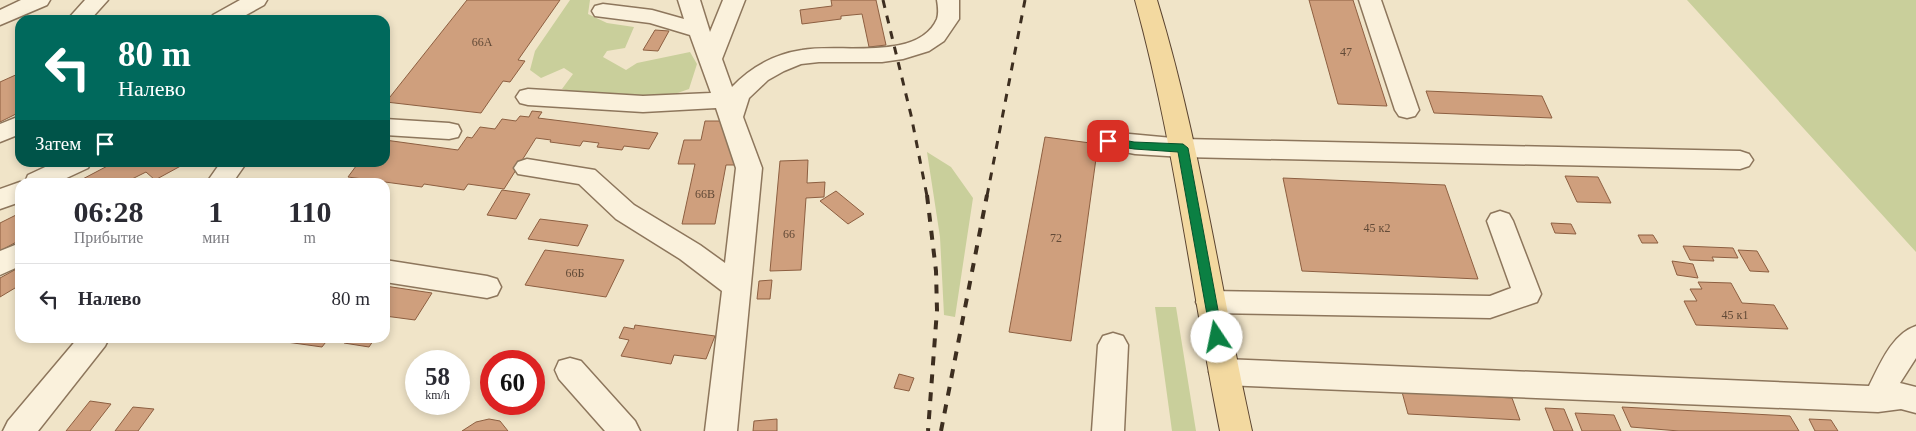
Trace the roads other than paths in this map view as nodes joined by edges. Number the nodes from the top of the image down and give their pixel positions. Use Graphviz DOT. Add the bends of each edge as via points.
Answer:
graph roads {
  1 [pos="39,0"];
  2 [pos="97,0"];
  3 [pos="256,0"];
  4 [pos="689,0"];
  5 [pos="734,0"];
  6 [pos="948,0"];
  7 [pos="1146,0"];
  8 [pos="1370,0"];
  9 [pos="603,11"];
  10 [pos="83,15"];
  11 [pos="230,15"];
  12 [pos="0,18"];
  13 [pos="699,31"];
  14 [pos="711,59"];
  15 [pos="528,97"];
  16 [pos="728,109"];
  17 [pos="1407,110"];
  18 [pos="15,126"];
  19 [pos="390,127"];
  20 [pos="449,131"];
  21 [pos="0,134"];
  22 [pos="1108,141"];
  23 [pos="1183,148"];
  24 [pos="1740,160"];
  25 [pos="68,167"];
  26 [pos="231,167"];
  27 [pos="527,168"];
  28 [pos="45,178"];
  29 [pos="223,178"];
  30 [pos="15,193"];
  31 [pos="0,200"];
  32 [pos="1500,221"];
  33 [pos="15,256"];
  34 [pos="0,264"];
  35 [pos="390,272"];
  36 [pos="487,287"];
  37 [pos="737,287"];
  38 [pos="1210,302"];
  39 [pos="1916,338"];
  40 [pos="91,343"];
  41 [pos="1113,344"];
  42 [pos="570,370"];
  43 [pos="1224,372"];
  44 [pos="1878,399"];
  45 [pos="1916,400"];
  46 [pos="19,431"];
  47 [pos="624,431"];
  48 [pos="722,431"];
  49 [pos="1108,431"];
  50 [pos="1236,431"];
  1 -- 12 [label="street"];
  2 -- 10 [label="street"];
  3 -- 11 [label="street"];
  4 -- 13 [label="lane"];
  5 -- 14 [label="street"];
  6 -- 16 [label="street" via="948,18 936,36 918,48 896,54 803,56 776,64 738,94"];
  7 -- 23 [label="main road" via="1161,49"];
  8 -- 17 [label="street"];
  9 -- 13 [label="street" via="652,17"];
  13 -- 14 [label="street"];
  14 -- 16 [label="street"];
  15 -- 16 [label="street"];
  16 -- 37 [label="street" via="749,168"];
  18 -- 21 [label="street"];
  19 -- 20 [label="street"];
  22 -- 23 [label="street"];
  23 -- 24 [label="street"];
  23 -- 38 [label="main road"];
  25 -- 28 [label="street"];
  26 -- 29 [label="street"];
  27 -- 37 [label="street" via="586,176 625,212 690,252"];
  30 -- 31 [label="street"];
  32 -- 38 [label="street" via="1527,294 1490,308"];
  33 -- 34 [label="street"];
  35 -- 36 [label="street"];
  37 -- 48 [label="street"];
  38 -- 43 [label="main road"];
  39 -- 44 [label="street" via="1903,351"];
  40 -- 46 [label="street"];
  41 -- 49 [label="street"];
  42 -- 47 [label="street"];
  43 -- 44 [label="street"];
  43 -- 50 [label="main road"];
  44 -- 45 [label="street" via="1901,396"];
}
